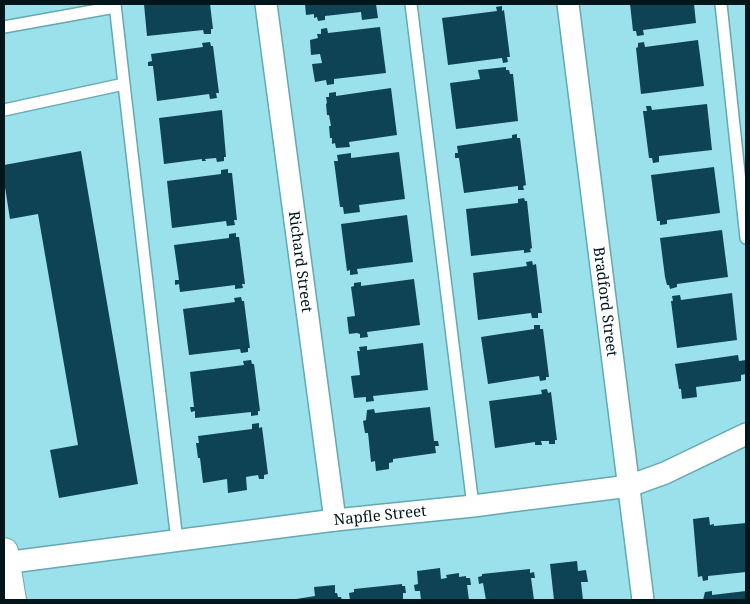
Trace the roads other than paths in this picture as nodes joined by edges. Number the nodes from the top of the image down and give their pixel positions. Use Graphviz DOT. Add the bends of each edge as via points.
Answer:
graph roads {
  1 [pos="266,4"];
  2 [pos="410,4"];
  3 [pos="568,4"];
  4 [pos="721,4"];
  5 [pos="115,5"];
  6 [pos="4,27"];
  7 [pos="124,84"];
  8 [pos="4,110"];
  9 [pos="746,238"];
  10 [pos="746,434"];
  11 [pos="629,486"];
  12 [pos="473,506"];
  13 [pos="335,520"];
  14 [pos="177,541"];
  15 [pos="4,559"];
  16 [pos="12,600"];
  17 [pos="643,600"];
  1 -- 13 [label="street, Richard Street"];
  2 -- 12 [label="lane"];
  3 -- 11 [label="street, Bradford Street"];
  4 -- 9 [label="lane"];
  5 -- 6 [label="lane"];
  5 -- 7 [label="lane"];
  7 -- 8 [label="lane"];
  7 -- 14 [label="lane"];
  10 -- 11 [label="street, Napfle Street" via="665,473"];
  11 -- 12 [label="street, Napfle Street"];
  11 -- 17 [label="street, Bradford Street"];
  12 -- 13 [label="street, Napfle Street"];
  13 -- 14 [label="street, Napfle Street"];
  14 -- 15 [label="street, Napfle Street"];
  15 -- 16 [label="main road"];
}
